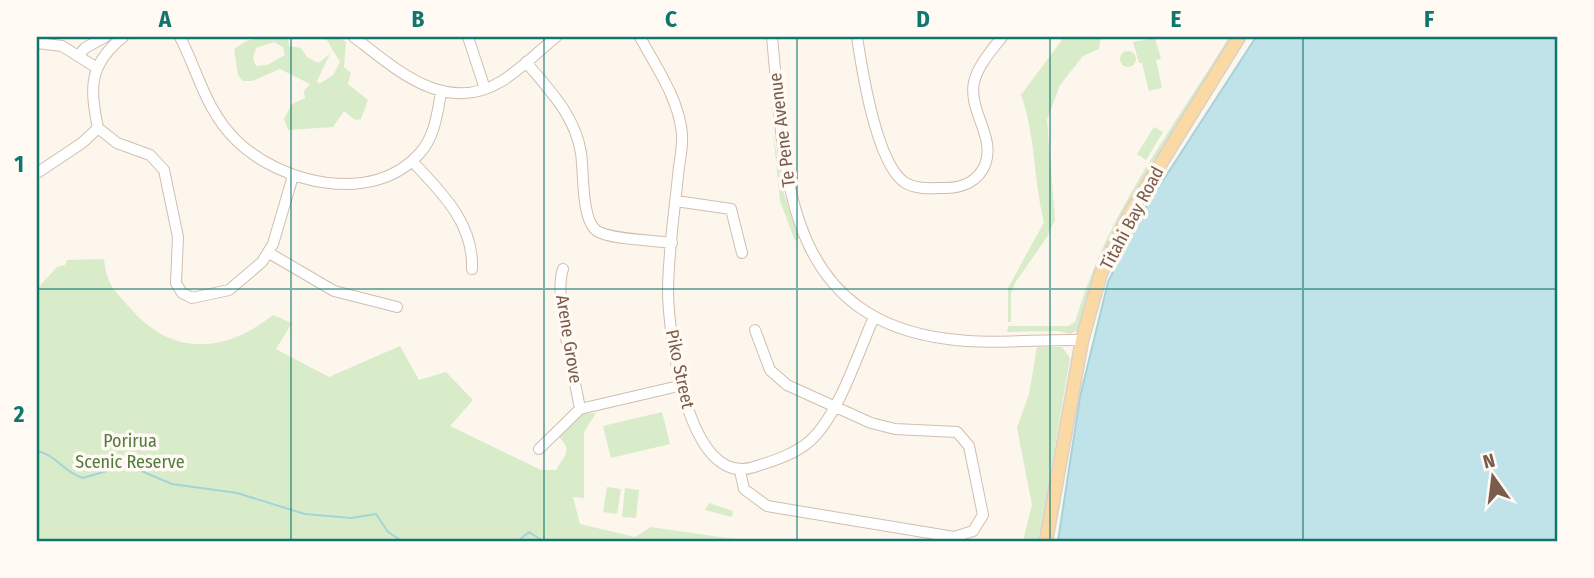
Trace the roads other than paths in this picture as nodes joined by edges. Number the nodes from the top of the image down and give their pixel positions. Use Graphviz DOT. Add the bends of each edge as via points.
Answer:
graph roads {
  1 [pos="105,37"];
  2 [pos="123,37"];
  3 [pos="180,37"];
  4 [pos="354,37"];
  5 [pos="468,37"];
  6 [pos="556,37"];
  7 [pos="640,37"];
  8 [pos="772,37"];
  9 [pos="857,37"];
  10 [pos="1002,37"];
  11 [pos="1239,37"];
  12 [pos="37,43"];
  13 [pos="78,56"];
  14 [pos="526,62"];
  15 [pos="97,68"];
  16 [pos="485,89"];
  17 [pos="441,93"];
  18 [pos="98,128"];
  19 [pos="412,161"];
  20 [pos="37,173"];
  21 [pos="293,176"];
  22 [pos="676,201"];
  23 [pos="672,243"];
  24 [pos="269,253"];
  25 [pos="742,253"];
  26 [pos="472,269"];
  27 [pos="563,269"];
  28 [pos="397,307"];
  29 [pos="874,317"];
  30 [pos="755,330"];
  31 [pos="1082,340"];
  32 [pos="683,385"];
  33 [pos="833,406"];
  34 [pos="580,409"];
  35 [pos="539,449"];
  36 [pos="740,471"];
  37 [pos="1046,541"];
  1 -- 13 [label="street"];
  2 -- 15 [label="street"];
  3 -- 21 [label="street" via="220,121 252,154"];
  4 -- 17 [label="street" via="417,84"];
  5 -- 16 [label="street"];
  6 -- 14 [label="street"];
  7 -- 22 [label="street, Piko Street" via="679,120 682,135"];
  8 -- 29 [label="street, Te Pene Avenue" via="786,176 796,214 831,284"];
  9 -- 10 [label="street" via="869,108 894,169 909,184 937,188 963,186 984,167 986,142 973,92 978,71"];
  11 -- 31 [label="main road, Titahi Bay Road" via="1125,223 1101,273"];
  12 -- 13 [label="street" via="62,46"];
  13 -- 15 [label="street"];
  14 -- 16 [label="street"];
  14 -- 23 [label="street" via="574,127 588,218 594,229"];
  15 -- 18 [label="street" via="92,96"];
  16 -- 17 [label="street"];
  17 -- 19 [label="street" via="431,136"];
  18 -- 20 [label="street"];
  18 -- 24 [label="street" via="117,143 150,155 164,170 177,237 176,283 183,294 199,298 229,289"];
  19 -- 21 [label="street" via="394,173 354,183"];
  19 -- 26 [label="street" via="456,209 473,253"];
  21 -- 24 [label="street"];
  22 -- 23 [label="street, Piko Street"];
  22 -- 25 [label="street" via="731,209"];
  23 -- 32 [label="street, Piko Street" via="669,310"];
  24 -- 28 [label="street" via="334,291"];
  27 -- 34 [label="street, Arene Grove" via="559,280"];
  29 -- 31 [label="street, Te Pene Avenue" via="947,339"];
  29 -- 33 [label="street"];
  30 -- 33 [label="street" via="776,377"];
  31 -- 37 [label="main road, Titahi Bay Road"];
  32 -- 34 [label="street"];
  32 -- 36 [label="street, Piko Street" via="691,422 701,442 724,467"];
  33 -- 36 [label="street" via="819,431 801,447"];
  33 -- 36 [label="street" via="887,428 950,430 964,436 984,506 976,528 954,537 767,506 744,489"];
  34 -- 35 [label="street"];
}
